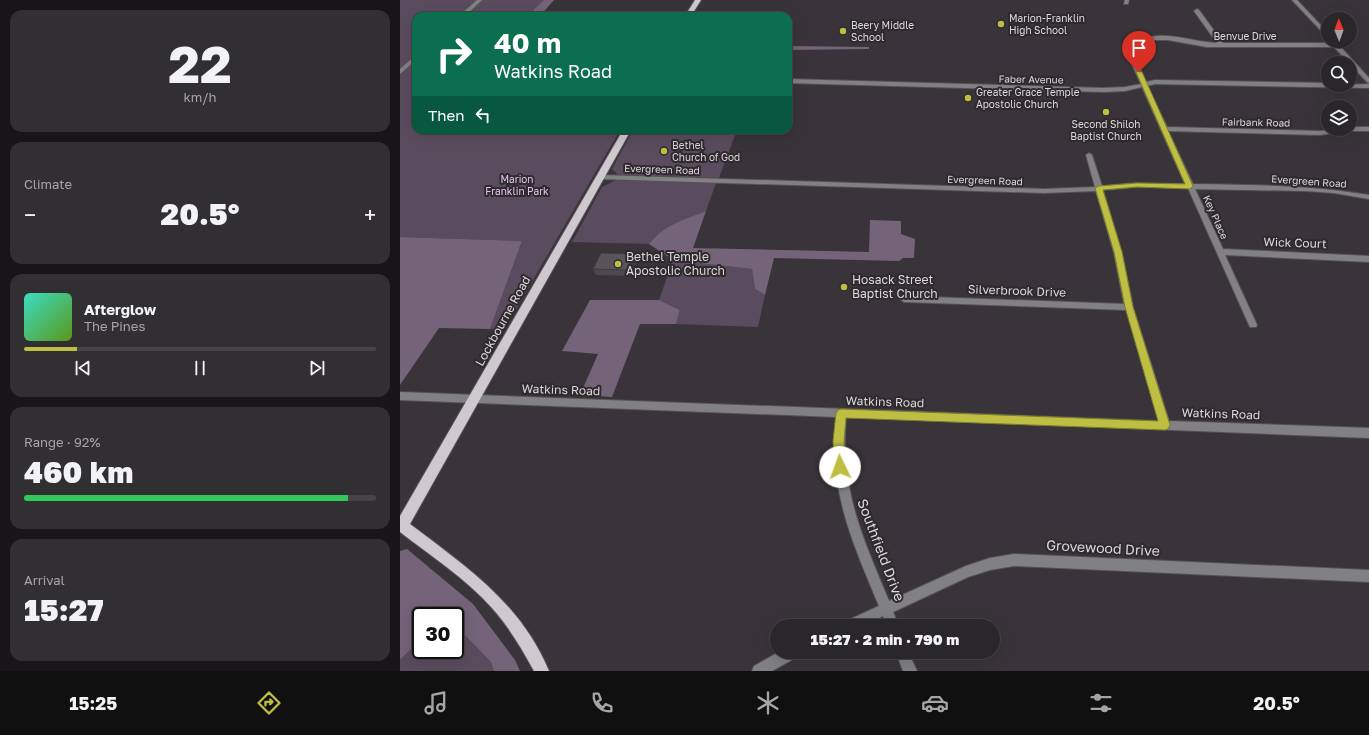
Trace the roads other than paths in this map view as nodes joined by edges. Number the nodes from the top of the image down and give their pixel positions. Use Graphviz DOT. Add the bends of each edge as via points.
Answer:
graph roads {
  1 [pos="480,0"];
  2 [pos="698,0"];
  3 [pos="1294,0"];
  4 [pos="1197,11"];
  5 [pos="466,12"];
  6 [pos="690,12"];
  7 [pos="1321,29"];
  8 [pos="1154,38"];
  9 [pos="1321,43"];
  10 [pos="1221,45"];
  11 [pos="1339,48"];
  12 [pos="412,61"];
  13 [pos="400,72"];
  14 [pos="792,81"];
  15 [pos="1369,81"];
  16 [pos="1144,84"];
  17 [pos="1369,86"];
  18 [pos="1164,129"];
  19 [pos="1357,129"];
  20 [pos="1369,129"];
  21 [pos="1321,133"];
  22 [pos="625,134"];
  23 [pos="1088,155"];
  24 [pos="600,177"];
  25 [pos="1190,186"];
  26 [pos="1099,188"];
  27 [pos="1369,197"];
  28 [pos="1219,252"];
  29 [pos="1369,260"];
  30 [pos="904,299"];
  31 [pos="1129,307"];
  32 [pos="1253,325"];
  33 [pos="400,396"];
  34 [pos="474,399"];
  35 [pos="841,413"];
  36 [pos="1165,425"];
  37 [pos="1369,433"];
  38 [pos="401,524"];
  39 [pos="1369,576"];
  40 [pos="886,609"];
  41 [pos="864,619"];
  42 [pos="890,619"];
  43 [pos="780,659"];
  44 [pos="905,659"];
  45 [pos="542,671"];
  46 [pos="759,671"];
  47 [pos="910,671"];
  1 -- 5 [label="street"];
  2 -- 6 [label="main road"];
  3 -- 7 [label="street"];
  4 -- 10 [label="street"];
  8 -- 10 [label="street, Benvue Drive"];
  8 -- 16 [label="street, Key Place" via="1132,58"];
  9 -- 10 [label="street, Benvue Drive"];
  11 -- 15 [label="street"];
  12 -- 13 [label="street"];
  14 -- 16 [label="street, Faber Avenue" via="1103,90 1125,89"];
  16 -- 17 [label="street, Faber Avenue" via="1167,82"];
  16 -- 18 [label="street, Key Place"];
  18 -- 21 [label="street, Fairbank Road"];
  18 -- 25 [label="street, Key Place"];
  19 -- 20 [label="street, Fairbank Road"];
  22 -- 24 [label="main road, Lockbourne Road"];
  23 -- 26 [label="street"];
  24 -- 26 [label="street, Evergreen Road" via="1044,192"];
  24 -- 34 [label="main road, Lockbourne Road"];
  25 -- 26 [label="street, Evergreen Road" via="1137,185"];
  25 -- 27 [label="street, Evergreen Road" via="1306,189"];
  25 -- 28 [label="street, Key Place"];
  26 -- 31 [label="street" via="1118,252"];
  28 -- 29 [label="street, Wick Court"];
  28 -- 32 [label="street, Key Place"];
  30 -- 31 [label="street, Silverbrook Drive"];
  31 -- 36 [label="street"];
  33 -- 34 [label="street, Watkins Road"];
  34 -- 35 [label="street, Watkins Road"];
  34 -- 38 [label="main road, Lockbourne Road"];
  35 -- 36 [label="street, Watkins Road"];
  35 -- 40 [label="street, Southfield Drive" via="839,457 845,501"];
  36 -- 37 [label="street, Watkins Road"];
  38 -- 45 [label="main road" via="489,595 524,641"];
  39 -- 40 [label="street, Grovewood Drive" via="1014,560 966,572"];
  40 -- 41 [label="street, Grovewood Drive"];
  40 -- 42 [label="street, Southfield Drive"];
  43 -- 46 [label="street"];
  44 -- 47 [label="street"];
}
